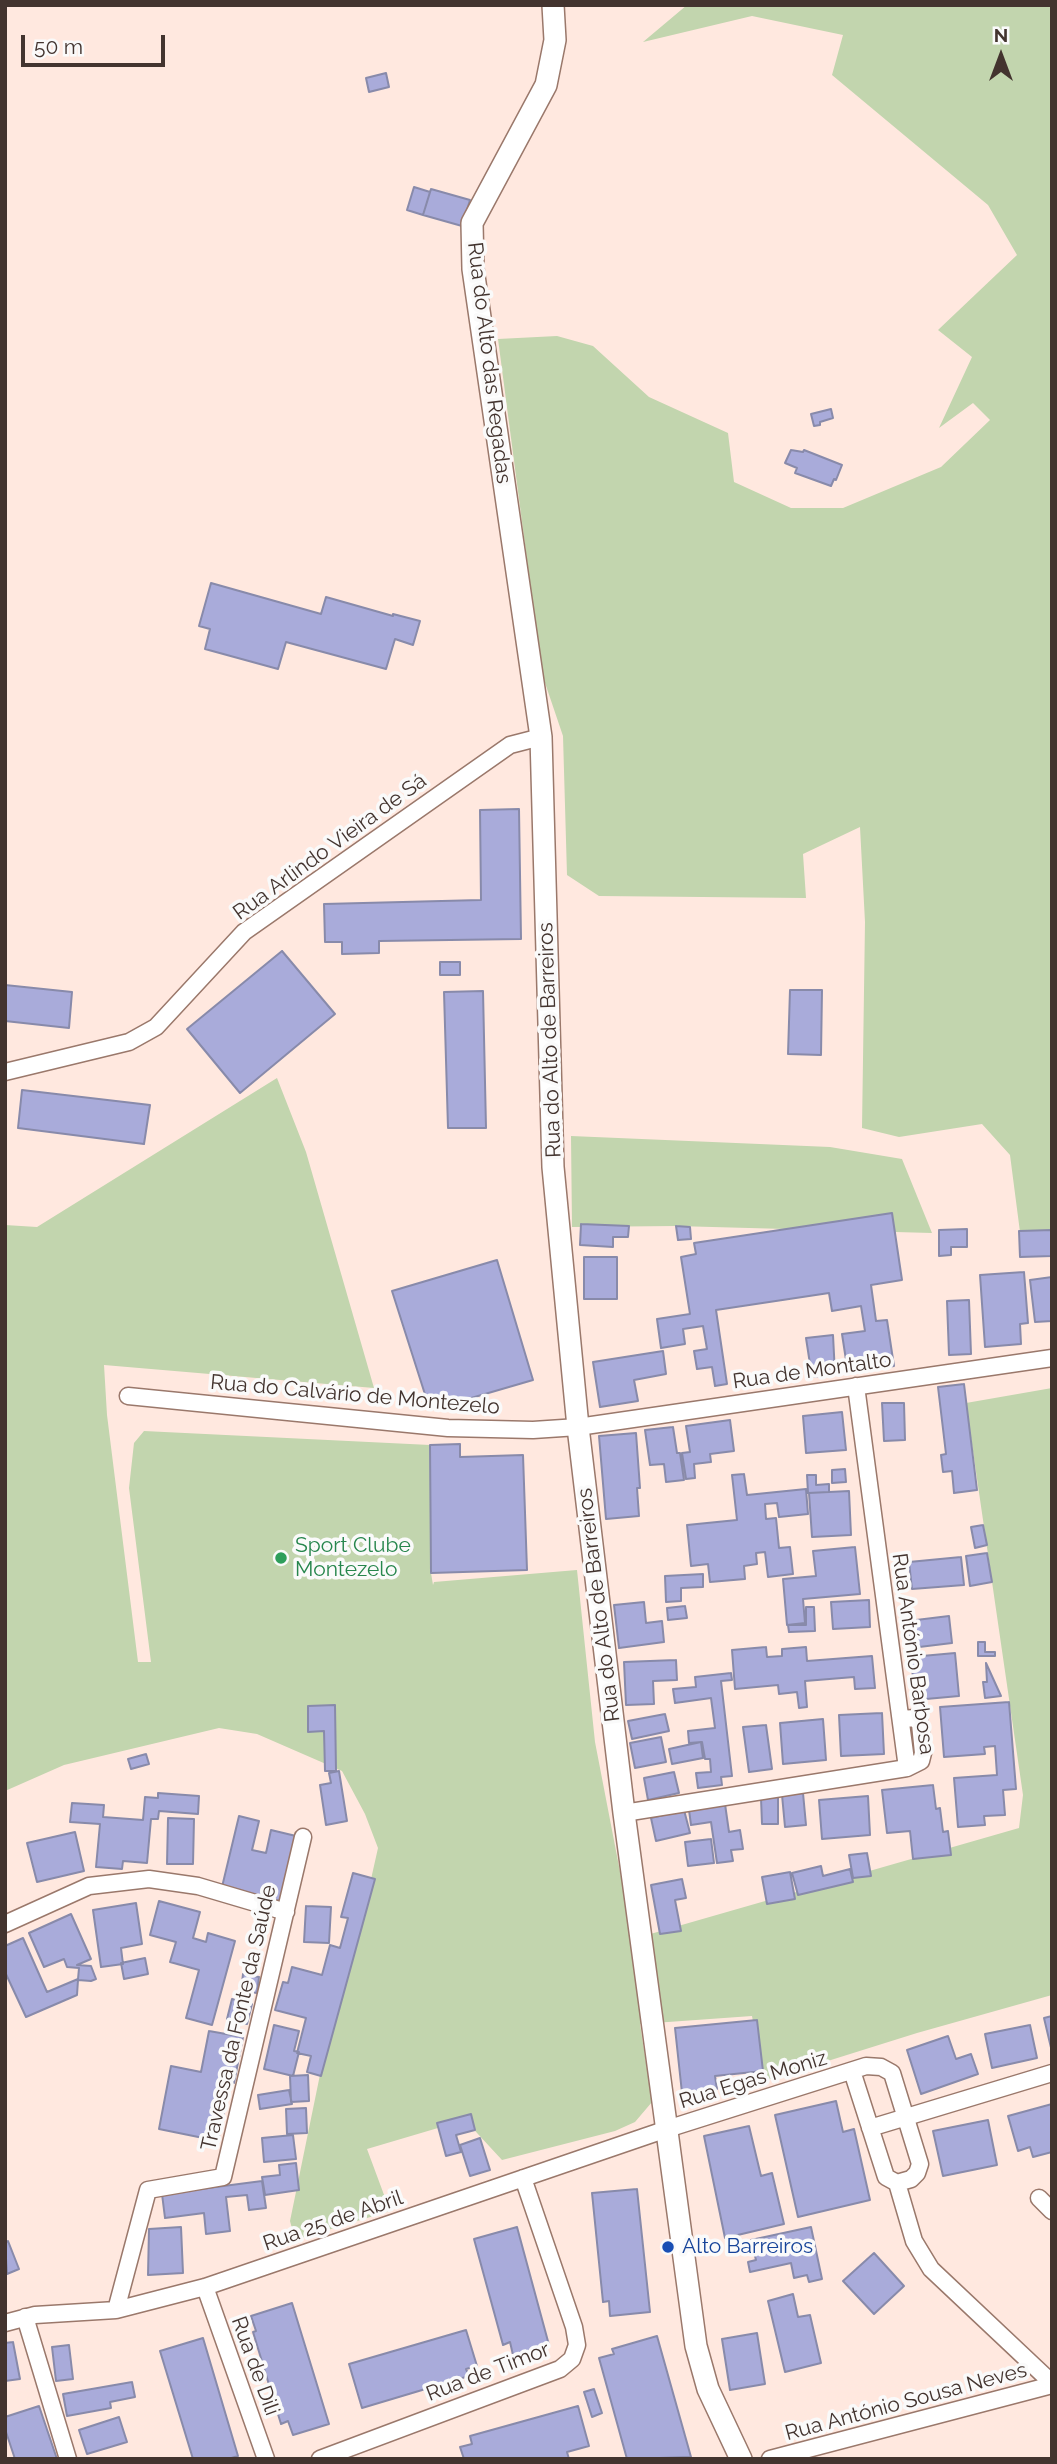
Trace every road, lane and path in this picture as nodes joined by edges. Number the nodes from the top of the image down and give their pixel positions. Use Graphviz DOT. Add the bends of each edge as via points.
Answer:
graph roads {
  1 [pos="553,5"];
  2 [pos="541,737"];
  3 [pos="5,1072"];
  4 [pos="1052,1358"];
  5 [pos="856,1386"];
  6 [pos="128,1396"];
  7 [pos="578,1427"];
  8 [pos="624,1813"];
  9 [pos="303,1837"];
  10 [pos="286,1912"];
  11 [pos="5,1924"];
  12 [pos="852,2071"];
  13 [pos="1052,2073"];
  14 [pos="906,2116"];
  15 [pos="870,2128"];
  16 [pos="667,2129"];
  17 [pos="523,2178"];
  18 [pos="898,2183"];
  19 [pos="1039,2198"];
  20 [pos="1052,2211"];
  21 [pos="205,2287"];
  22 [pos="116,2310"];
  23 [pos="25,2317"];
  24 [pos="5,2323"];
  25 [pos="1052,2384"];
  26 [pos="68,2459"];
  27 [pos="266,2459"];
  28 [pos="320,2459"];
  29 [pos="741,2459"];
  30 [pos="770,2459"];
  1 -- 2 [label="street, Rua do Alto das Regadas" via="555,40 546,85 472,223 473,269"];
  2 -- 3 [label="street, Rua Arlindo Vieira de Sá" via="510,744 244,932 156,1027 129,1042"];
  2 -- 7 [label="street, Rua do Alto de Barreiros" via="553,1167"];
  4 -- 5 [label="street, Rua de Montalto"];
  5 -- 7 [label="street, Rua de Montalto"];
  5 -- 8 [label="street, Rua António Barbosa" via="907,1768"];
  6 -- 7 [label="street, Rua do Calvário de Montezelo" via="448,1429"];
  7 -- 8 [label="street, Rua do Alto de Barreiros"];
  8 -- 16 [label="street, Rua do Alto de Barreiros"];
  9 -- 10 [label="street, Travessa da Fonte da Saúde"];
  10 -- 11 [label="street" via="198,1886 149,1879 89,1886"];
  10 -- 22 [label="street, Travessa da Fonte da Saúde" via="223,2177 148,2190"];
  12 -- 14 [label="street, Rua Egas Moniz" via="866,2066 892,2073"];
  12 -- 15 [label="street, Rua Egas Moniz"];
  12 -- 16 [label="street, Rua Egas Moniz"];
  13 -- 14 [label="street"];
  14 -- 15 [label="street"];
  14 -- 18 [label="street, Rua Egas Moniz" via="920,2164 911,2179"];
  15 -- 18 [label="street, Rua Egas Moniz" via="886,2177"];
  16 -- 17 [label="street, Rua 25 de Abril"];
  16 -- 29 [label="street, Rua do Alto de Barreiros" via="696,2346 708,2389"];
  17 -- 21 [label="street, Rua 25 de Abril"];
  17 -- 28 [label="street, Rua de Timor" via="574,2327 577,2345 572,2359 560,2369"];
  18 -- 25 [label="street" via="914,2241 931,2269"];
  19 -- 20 [label="street"];
  21 -- 22 [label="street, Rua 25 de Abril"];
  21 -- 27 [label="street, Rua de Dili"];
  22 -- 23 [label="street, Rua 25 de Abril"];
  23 -- 24 [label="street, Rua 25 de Abril"];
  23 -- 26 [label="street"];
  25 -- 30 [label="street, Rua António Sousa Neves"];
}
